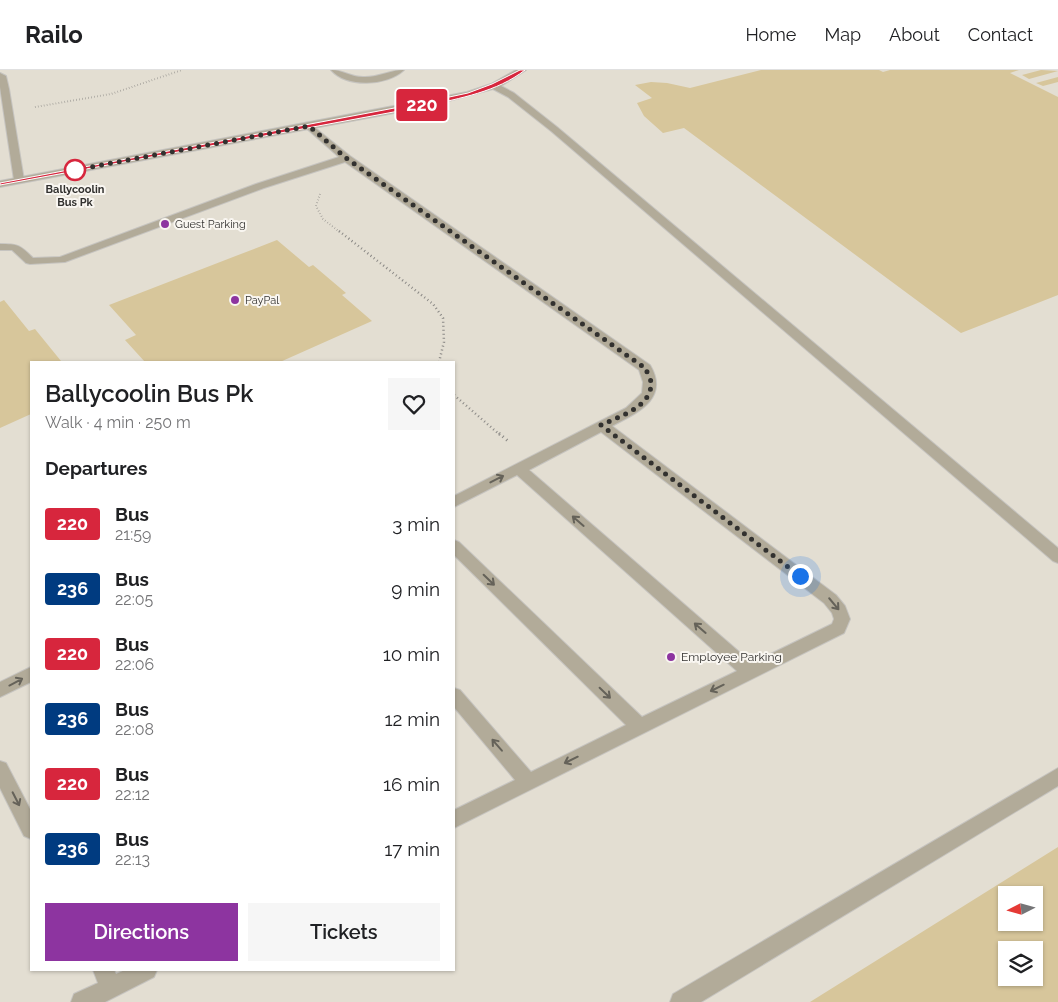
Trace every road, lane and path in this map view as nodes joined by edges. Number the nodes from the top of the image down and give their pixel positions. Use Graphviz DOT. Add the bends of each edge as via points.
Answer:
graph roads {
  1 [pos="182,70"];
  2 [pos="335,70"];
  3 [pos="400,70"];
  4 [pos="522,70"];
  5 [pos="0,76"];
  6 [pos="494,86"];
  7 [pos="9,112"];
  8 [pos="309,126"];
  9 [pos="5,131"];
  10 [pos="346,158"];
  11 [pos="307,171"];
  12 [pos="19,180"];
  13 [pos="0,184"];
  14 [pos="0,247"];
  15 [pos="438,361"];
  16 [pos="455,396"];
  17 [pos="601,425"];
  18 [pos="525,465"];
  19 [pos="455,501"];
  20 [pos="455,547"];
  21 [pos="1058,557"];
  22 [pos="750,672"];
  23 [pos="30,675"];
  24 [pos="0,690"];
  25 [pos="455,696"];
  26 [pos="640,726"];
  27 [pos="0,769"];
  28 [pos="1058,776"];
  29 [pos="528,782"];
  30 [pos="455,818"];
  31 [pos="30,828"];
  32 [pos="143,971"];
  33 [pos="108,979"];
  34 [pos="82,1002"];
  35 [pos="680,1002"];
  1 -- 7 [label="path" via="111,94"];
  2 -- 3 [label="street" via="341,76 354,79 381,79"];
  4 -- 6 [label="street"];
  5 -- 7 [label="street"];
  6 -- 8 [label="street" via="426,104"];
  6 -- 21 [label="street" via="554,129"];
  7 -- 9 [label="street"];
  8 -- 10 [label="street"];
  8 -- 12 [label="street"];
  9 -- 12 [label="street"];
  10 -- 11 [label="street"];
  10 -- 17 [label="street" via="645,368 651,384 645,401"];
  11 -- 14 [label="street" via="61,260 30,261 15,247"];
  11 -- 15 [label="path" via="321,180 316,206 323,219 433,304 443,318 444,342"];
  12 -- 13 [label="street"];
  16 -- 18 [label="path"];
  17 -- 18 [label="street"];
  17 -- 22 [label="street, one-way" via="830,599 839,610 842,619 838,628"];
  19 -- 18 [label="street, one-way"];
  22 -- 18 [label="street, one-way"];
  20 -- 26 [label="street, one-way"];
  22 -- 26 [label="street, one-way"];
  24 -- 23 [label="street, one-way"];
  29 -- 25 [label="street, one-way"];
  26 -- 29 [label="street, one-way"];
  27 -- 31 [label="street, one-way"];
  28 -- 35 [label="street"];
  29 -- 30 [label="street"];
  32 -- 33 [label="street"];
  33 -- 34 [label="street"];
}
